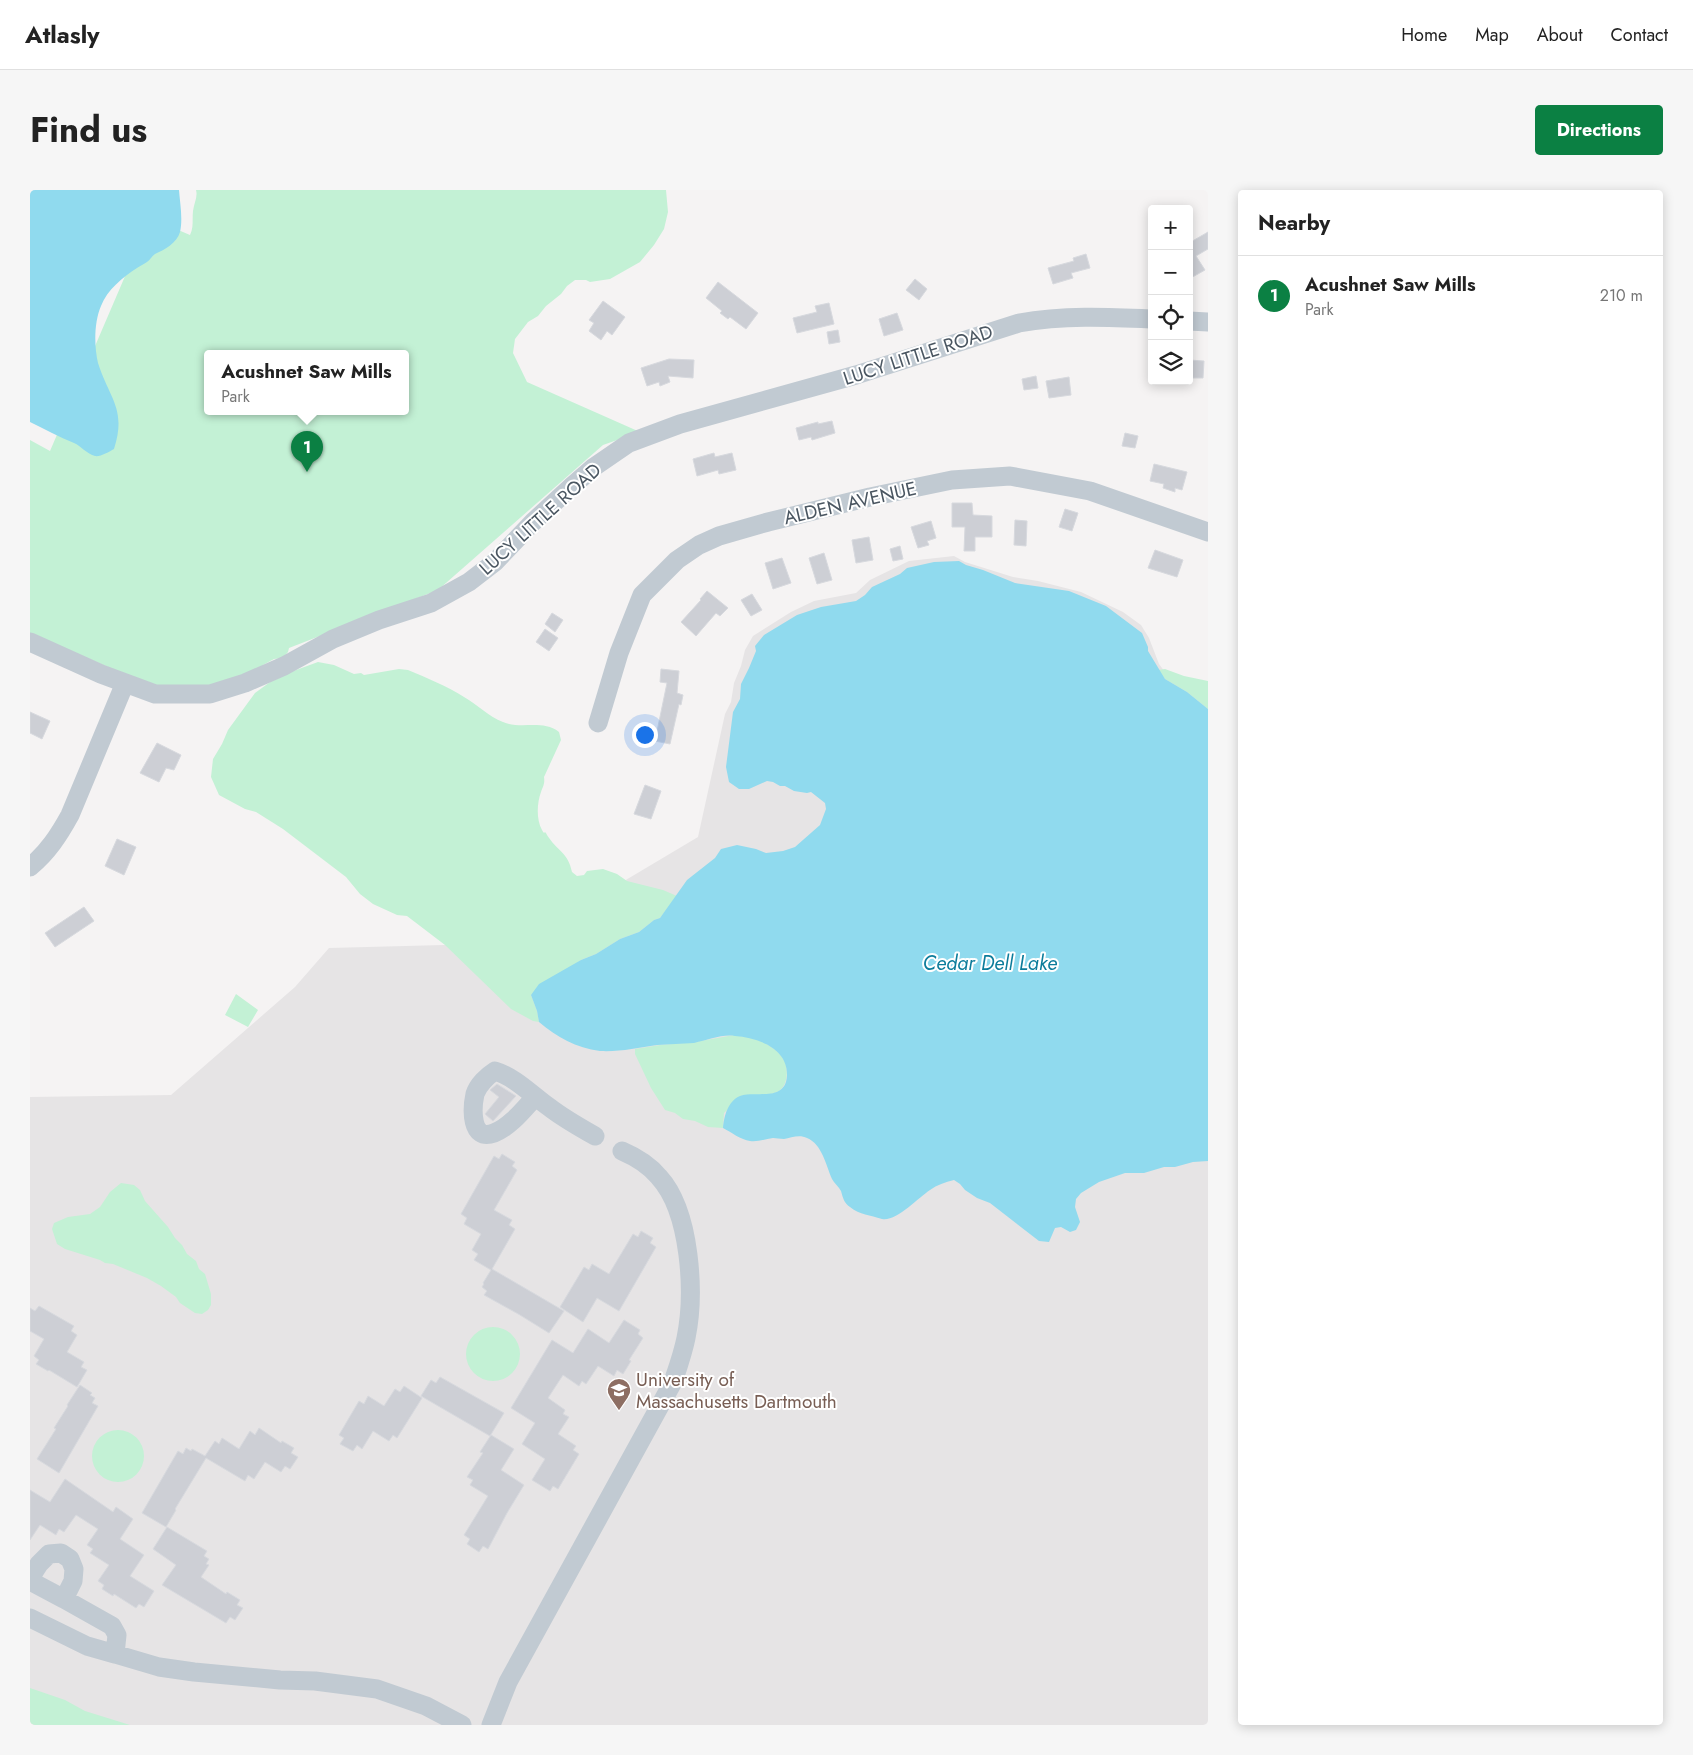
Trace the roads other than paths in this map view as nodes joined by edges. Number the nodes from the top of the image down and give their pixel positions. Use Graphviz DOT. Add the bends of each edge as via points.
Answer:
graph roads {
  1 [pos="1148,319"];
  2 [pos="1193,321"];
  3 [pos="1208,322"];
  4 [pos="1208,532"];
  5 [pos="30,642"];
  6 [pos="125,683"];
  7 [pos="598,723"];
  8 [pos="30,866"];
  9 [pos="535,1097"];
  10 [pos="595,1136"];
  11 [pos="622,1151"];
  12 [pos="30,1580"];
  13 [pos="64,1599"];
  14 [pos="30,1618"];
  15 [pos="114,1654"];
  16 [pos="462,1725"];
  17 [pos="491,1725"];
  1 -- 6 [label="street, LUCY LITTLE ROAD" via="1074,317 1019,323 856,375 680,424 629,443 594,468 533,522 495,562 469,582 431,603 379,620 333,639 284,666 210,694 155,694"];
  2 -- 3 [label="street"];
  4 -- 7 [label="street, ALDEN AVENUE" via="1090,491 1010,476 952,480 719,536 677,560 642,595 619,653"];
  5 -- 6 [label="street, LUCY LITTLE ROAD"];
  6 -- 8 [label="street" via="70,815 59,836"];
  9 -- 10 [label="street"];
  11 -- 17 [label="street" via="660,1178 680,1220 688,1249 691,1281 686,1338 673,1382 508,1682"];
  12 -- 13 [label="street"];
  12 -- 13 [label="street" via="49,1554 61,1553 70,1559 74,1569 73,1581"];
  13 -- 15 [label="street" via="112,1626 117,1635"];
  14 -- 15 [label="street" via="87,1646"];
  15 -- 16 [label="street" via="194,1672 316,1680 377,1689 426,1706"];
}
